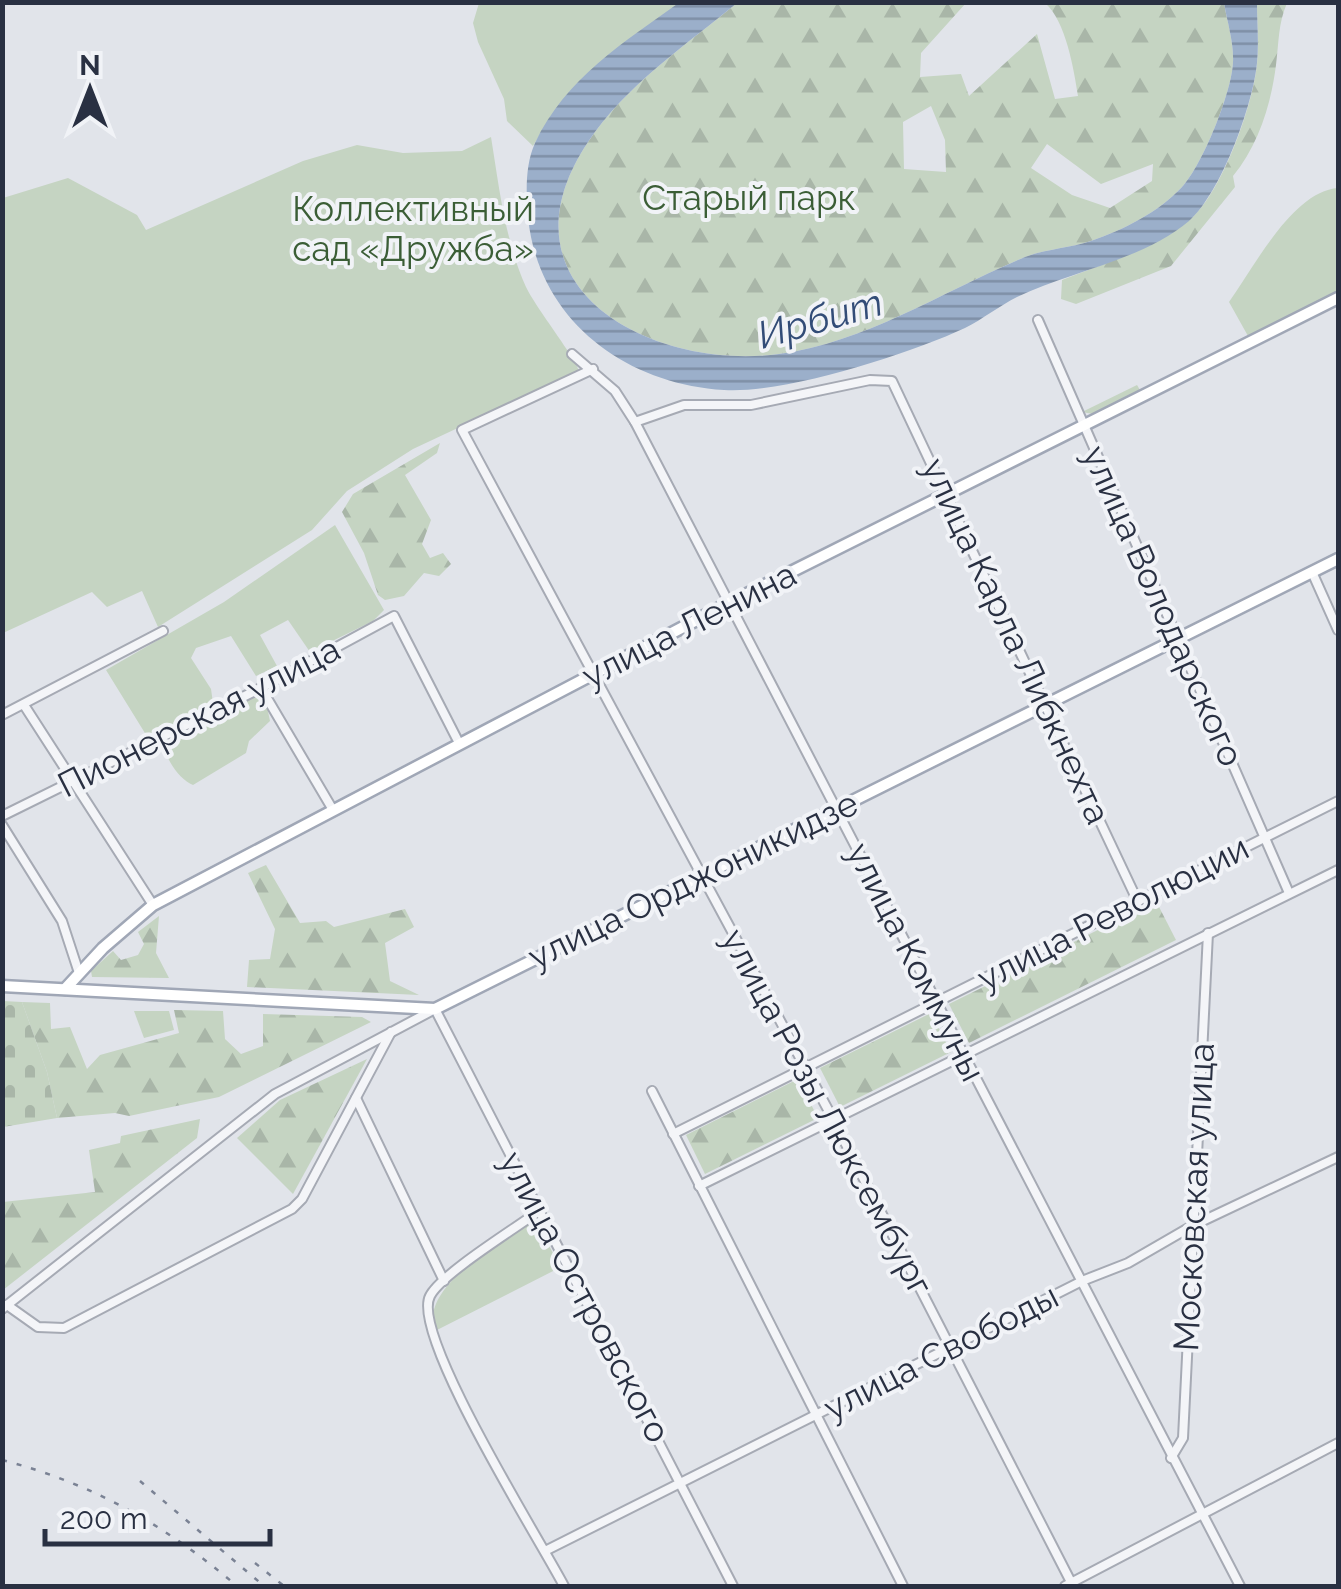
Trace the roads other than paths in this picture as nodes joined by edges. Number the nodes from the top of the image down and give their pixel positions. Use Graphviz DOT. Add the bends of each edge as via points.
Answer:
graph roads {
  1 [pos="1338,298"];
  2 [pos="1038,320"];
  3 [pos="572,354"];
  4 [pos="592,368"];
  5 [pos="635,422"];
  6 [pos="1081,427"];
  7 [pos="946,495"];
  8 [pos="1338,559"];
  9 [pos="1312,572"];
  10 [pos="729,603"];
  11 [pos="1338,630"];
  12 [pos="163,631"];
  13 [pos="1179,638"];
  14 [pos="594,673"];
  15 [pos="261,688"];
  16 [pos="24,704"];
  17 [pos="1048,704"];
  18 [pos="2,715"];
  19 [pos="460,743"];
  20 [pos="74,781"];
  21 [pos="1338,800"];
  22 [pos="837,808"];
  23 [pos="334,810"];
  24 [pos="2,816"];
  25 [pos="2,825"];
  26 [pos="1267,836"];
  27 [pos="1338,870"];
  28 [pos="703,875"];
  29 [pos="1289,893"];
  30 [pos="1138,902"];
  31 [pos="153,905"];
  32 [pos="1208,933"];
  33 [pos="79,973"];
  34 [pos="2,986"];
  35 [pos="65,989"];
  36 [pos="937,1002"];
  37 [pos="435,1008"];
  38 [pos="391,1032"];
  39 [pos="964,1056"];
  40 [pos="805,1068"];
  41 [pos="652,1091"];
  42 [pos="356,1098"];
  43 [pos="833,1118"];
  44 [pos="672,1134"];
  45 [pos="1338,1157"];
  46 [pos="699,1186"];
  47 [pos="539,1210"];
  48 [pos="1192,1226"];
  49 [pos="444,1281"];
  50 [pos="1082,1281"];
  51 [pos="4,1307"];
  52 [pos="950,1348"];
  53 [pos="814,1416"];
  54 [pos="1338,1443"];
  55 [pos="1171,1458"];
  56 [pos="682,1481"];
  57 [pos="1202,1515"];
  58 [pos="546,1551"];
  59 [pos="730,1583"];
  60 [pos="1070,1585"];
  61 [pos="564,1586"];
  62 [pos="903,1586"];
  63 [pos="1240,1586"];
  1 -- 6 [label="main road, улица Ленина"];
  2 -- 6 [label="street, улица Володарского"];
  3 -- 4 [label="street, улица Коммуны"];
  4 -- 5 [label="street, улица Коммуны"];
  4 -- 14 [label="street, улица Розы Люксембург" via="462,430"];
  5 -- 7 [label="street, улица Карла Либкнехта" via="684,405 751,405 892,381"];
  5 -- 10 [label="street, улица Коммуны"];
  6 -- 7 [label="main road, улица Ленина"];
  6 -- 13 [label="street, улица Володарского"];
  7 -- 10 [label="main road, улица Ленина"];
  7 -- 17 [label="street, улица Карла Либкнехта"];
  8 -- 9 [label="main road, улица Орджоникидзе"];
  9 -- 11 [label="street"];
  9 -- 13 [label="main road, улица Орджоникидзе"];
  10 -- 14 [label="main road, улица Ленина"];
  10 -- 22 [label="street, улица Коммуны"];
  12 -- 16 [label="street"];
  13 -- 17 [label="main road, улица Орджоникидзе"];
  13 -- 26 [label="street, улица Володарского"];
  14 -- 19 [label="main road, улица Ленина"];
  14 -- 28 [label="street, улица Розы Люксембург"];
  15 -- 19 [label="street, Пионерская улица" via="394,616"];
  15 -- 20 [label="street, Пионерская улица"];
  15 -- 23 [label="street"];
  16 -- 18 [label="street"];
  16 -- 20 [label="street"];
  17 -- 22 [label="main road, улица Орджоникидзе"];
  17 -- 30 [label="street, улица Карла Либкнехта"];
  19 -- 23 [label="main road, улица Ленина"];
  20 -- 24 [label="street, Пионерская улица"];
  20 -- 31 [label="street"];
  21 -- 26 [label="street, улица Революции"];
  22 -- 28 [label="main road, улица Орджоникидзе"];
  22 -- 36 [label="street, улица Коммуны"];
  23 -- 31 [label="main road, улица Ленина"];
  25 -- 33 [label="street" via="62,921"];
  26 -- 29 [label="street, улица Володарского"];
  26 -- 30 [label="street, улица Революции"];
  27 -- 29 [label="street, улица Революции"];
  28 -- 37 [label="main road, улица Орджоникидзе"];
  28 -- 40 [label="street, улица Розы Люксембург"];
  29 -- 32 [label="street, улица Революции"];
  30 -- 36 [label="street, улица Революции"];
  31 -- 33 [label="main road, улица Ленина"];
  32 -- 39 [label="street, улица Революции"];
  32 -- 48 [label="street, Московская улица"];
  33 -- 35 [label="main road, улица Ленина"];
  34 -- 35 [label="main road, улица Орджоникидзе"];
  35 -- 37 [label="main road, улица Орджоникидзе"];
  36 -- 39 [label="street, улица Коммуны"];
  36 -- 40 [label="street, улица Революции"];
  37 -- 38 [label="street"];
  37 -- 47 [label="street, улица Островского"];
  38 -- 42 [label="street"];
  38 -- 51 [label="street" via="265,1100"];
  39 -- 43 [label="street, улица Революции"];
  39 -- 50 [label="street, улица Коммуны"];
  40 -- 43 [label="street, улица Розы Люксембург"];
  40 -- 44 [label="street, улица Революции"];
  41 -- 44 [label="street"];
  42 -- 49 [label="street"];
  42 -- 51 [label="street" via="292,1209 64,1328 38,1327"];
  43 -- 46 [label="street, улица Революции"];
  43 -- 52 [label="street, улица Розы Люксембург"];
  44 -- 46 [label="street"];
  45 -- 48 [label="street, улица Свободы"];
  46 -- 53 [label="street"];
  47 -- 49 [label="street"];
  47 -- 56 [label="street, улица Островского"];
  48 -- 50 [label="street, улица Свободы"];
  48 -- 55 [label="street, Московская улица" via="1182,1438"];
  49 -- 58 [label="street" via="426,1311 440,1362"];
  50 -- 52 [label="street, улица Свободы"];
  50 -- 55 [label="street, улица Коммуны"];
  52 -- 53 [label="street, улица Свободы"];
  52 -- 60 [label="street, улица Розы Люксембург"];
  53 -- 56 [label="street, улица Свободы"];
  53 -- 62 [label="street"];
  54 -- 57 [label="street"];
  55 -- 57 [label="street, улица Коммуны"];
  56 -- 58 [label="street, улица Свободы"];
  56 -- 59 [label="street, улица Островского"];
  57 -- 60 [label="street"];
  57 -- 63 [label="street, улица Коммуны"];
  58 -- 61 [label="street"];
}
